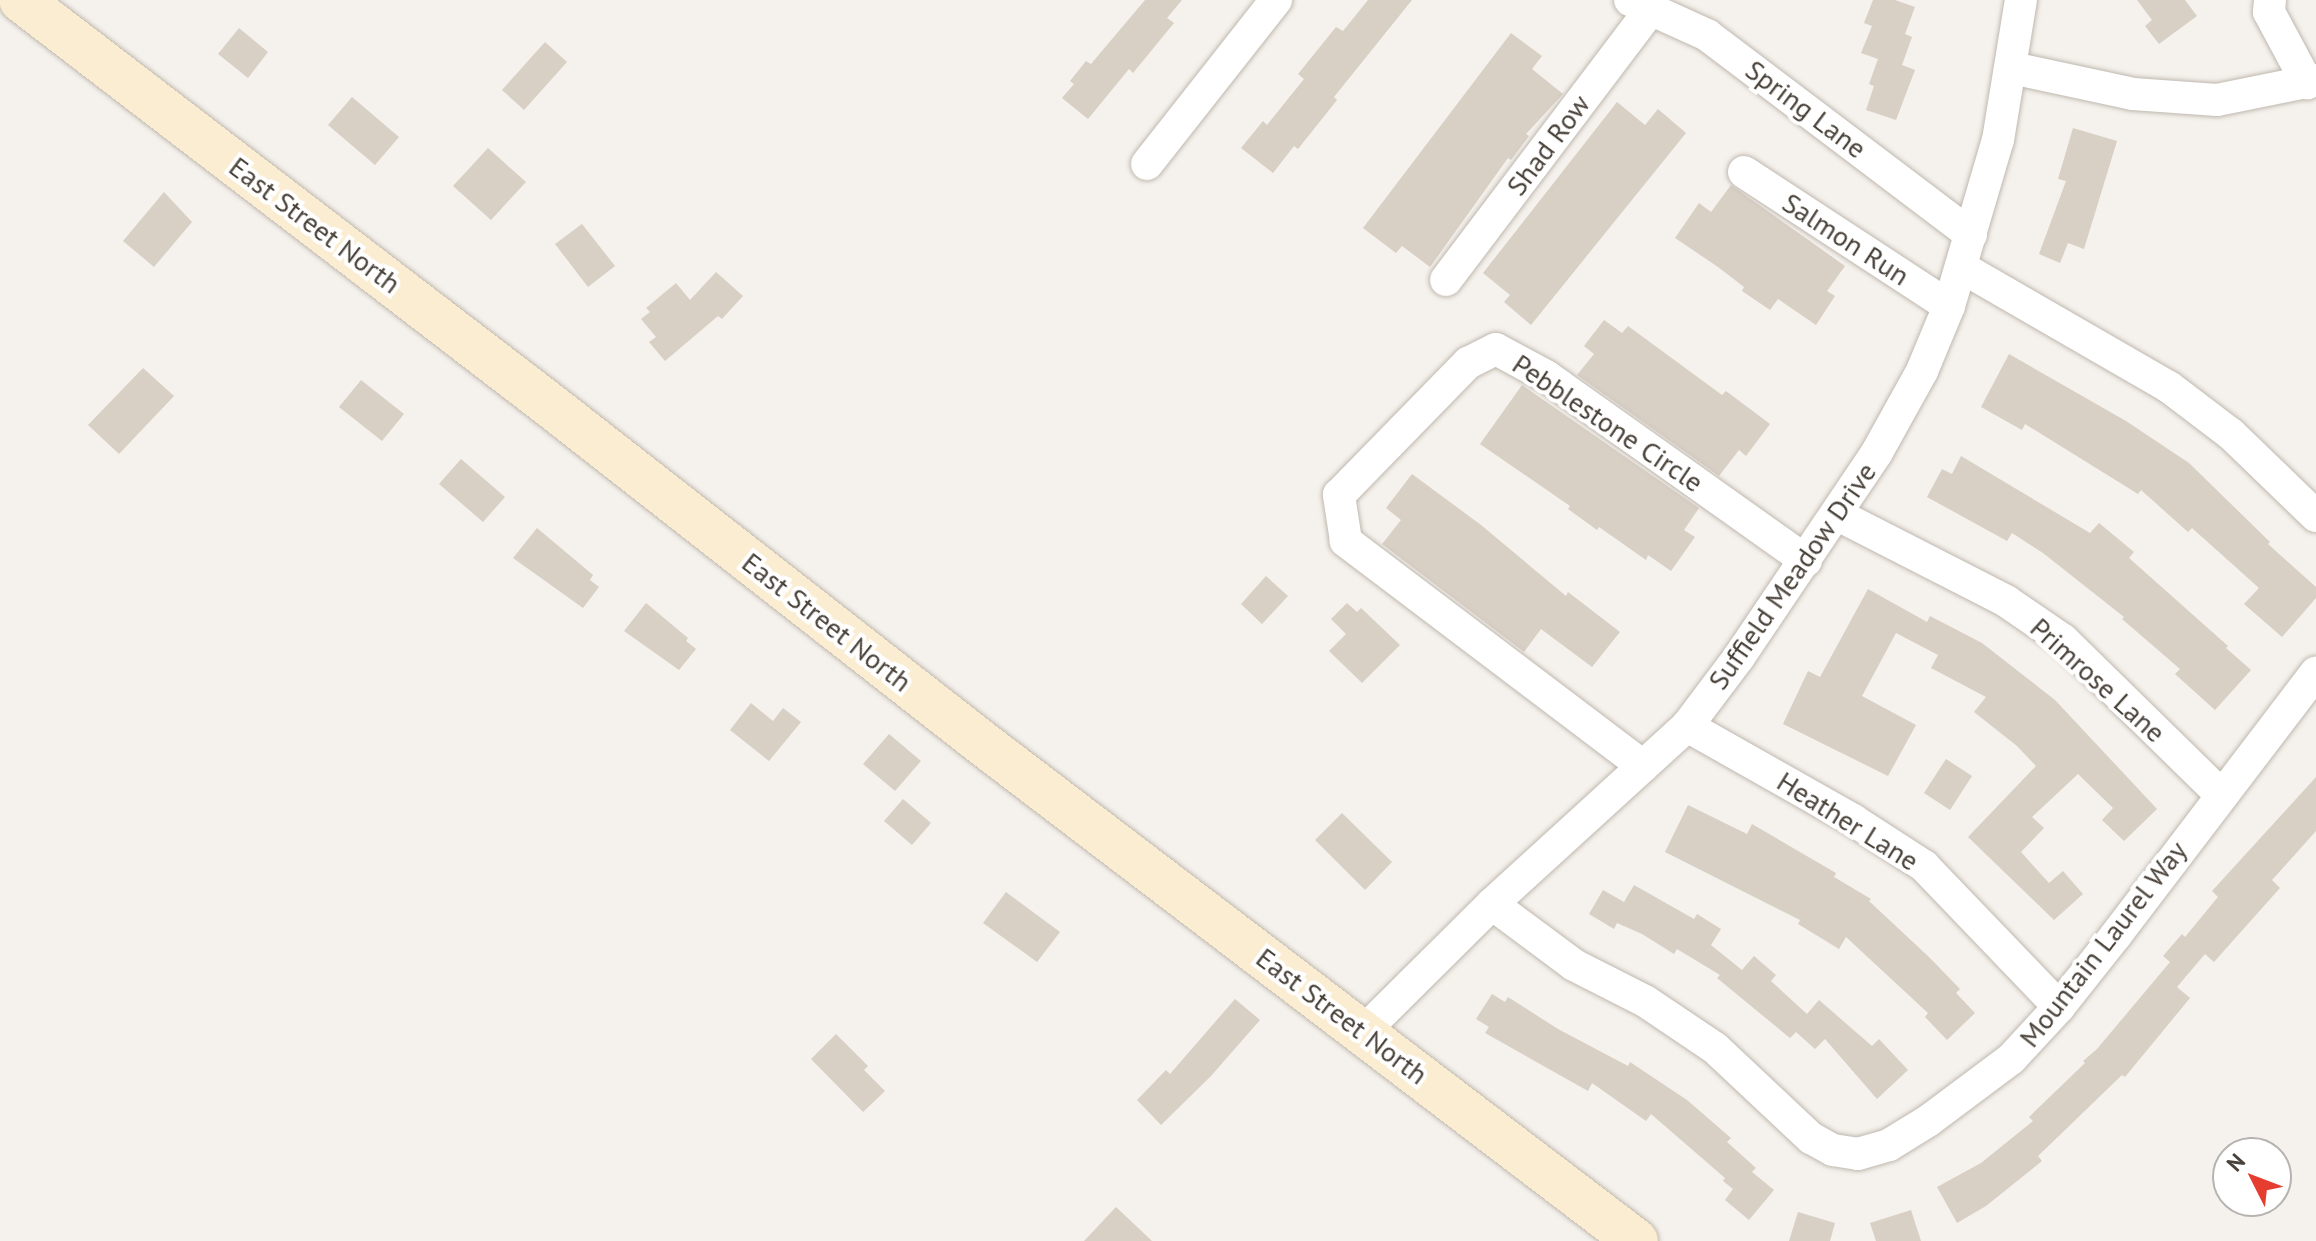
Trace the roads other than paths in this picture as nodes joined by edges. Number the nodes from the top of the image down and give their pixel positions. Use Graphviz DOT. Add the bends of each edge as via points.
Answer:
graph roads {
  1 [pos="21,0"];
  2 [pos="1276,0"];
  3 [pos="2021,0"];
  4 [pos="2270,0"];
  5 [pos="1640,5"];
  6 [pos="2012,68"];
  7 [pos="2311,81"];
  8 [pos="1147,164"];
  9 [pos="1744,172"];
  10 [pos="1971,235"];
  11 [pos="1961,267"];
  12 [pos="1446,280"];
  13 [pos="1949,306"];
  14 [pos="1838,515"];
  15 [pos="2316,516"];
  16 [pos="1806,561"];
  17 [pos="2316,672"];
  18 [pos="1687,726"];
  19 [pos="1643,766"];
  20 [pos="2220,794"];
  21 [pos="1492,904"];
  22 [pos="2059,1007"];
  23 [pos="1363,1032"];
  24 [pos="1636,1241"];
  1 -- 23 [label="main road, East Street North"];
  2 -- 8 [label="street"];
  3 -- 6 [label="street, Suffield Meadow Drive"];
  4 -- 7 [label="street" via="2269,12"];
  5 -- 10 [label="street, Spring Lane" via="1707,35 1748,63"];
  5 -- 12 [label="street, Shad Row"];
  6 -- 7 [label="street" via="2133,94 2217,100"];
  6 -- 10 [label="street, Suffield Meadow Drive"];
  9 -- 13 [label="street, Salmon Run"];
  10 -- 11 [label="street, Suffield Meadow Drive"];
  11 -- 13 [label="street, Suffield Meadow Drive"];
  11 -- 15 [label="street" via="2169,387 2231,434"];
  13 -- 14 [label="street, Suffield Meadow Drive" via="1922,371"];
  14 -- 16 [label="street, Suffield Meadow Drive"];
  14 -- 20 [label="street, Primrose Lane" via="2006,601 2063,640"];
  16 -- 18 [label="street, Suffield Meadow Drive"];
  16 -- 19 [label="street, Pebblestone Circle" via="1546,376 1496,349 1468,363 1339,495 1346,541"];
  17 -- 20 [label="street, Mountain Laurel Way"];
  18 -- 19 [label="street, Suffield Meadow Drive"];
  18 -- 22 [label="street, Heather Lane" via="1924,866"];
  19 -- 21 [label="street, Suffield Meadow Drive"];
  20 -- 22 [label="street, Mountain Laurel Way"];
  21 -- 22 [label="street, Mountain Laurel Way" via="1574,965 1645,1001 1715,1048 1811,1138 1833,1150 1858,1154 1889,1145 1928,1121 2011,1059"];
  21 -- 23 [label="street, Suffield Meadow Drive"];
  23 -- 24 [label="main road, East Street North"];
}
